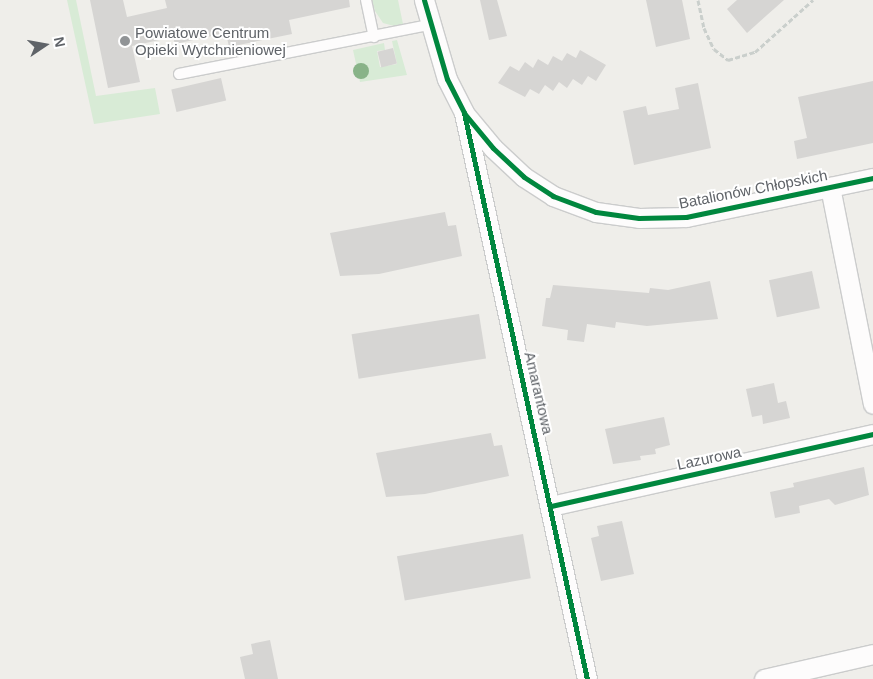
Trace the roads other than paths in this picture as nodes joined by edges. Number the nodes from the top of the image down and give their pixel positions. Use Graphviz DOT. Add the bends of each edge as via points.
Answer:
graph roads {
  1 [pos="366,0"];
  2 [pos="424,0"];
  3 [pos="429,25"];
  4 [pos="374,37"];
  5 [pos="179,74"];
  6 [pos="464,113"];
  7 [pos="873,178"];
  8 [pos="830,187"];
  9 [pos="873,404"];
  10 [pos="873,434"];
  11 [pos="551,506"];
  12 [pos="873,654"];
  13 [pos="587,679"];
  14 [pos="764,679"];
  1 -- 4 [label="lane"];
  2 -- 3 [label="street, Batalionów Chłopskich"];
  3 -- 4 [label="lane"];
  3 -- 6 [label="street, Batalionów Chłopskich" via="447,79"];
  4 -- 5 [label="lane"];
  6 -- 8 [label="street, Batalionów Chłopskich" via="492,148 524,177 553,196 596,212 639,218 686,217"];
  6 -- 11 [label="street, Amarantowa"];
  7 -- 8 [label="street, Batalionów Chłopskich"];
  8 -- 9 [label="street"];
  10 -- 11 [label="street, Lazurowa"];
  11 -- 13 [label="street, Amarantowa"];
  12 -- 14 [label="street"];
}
